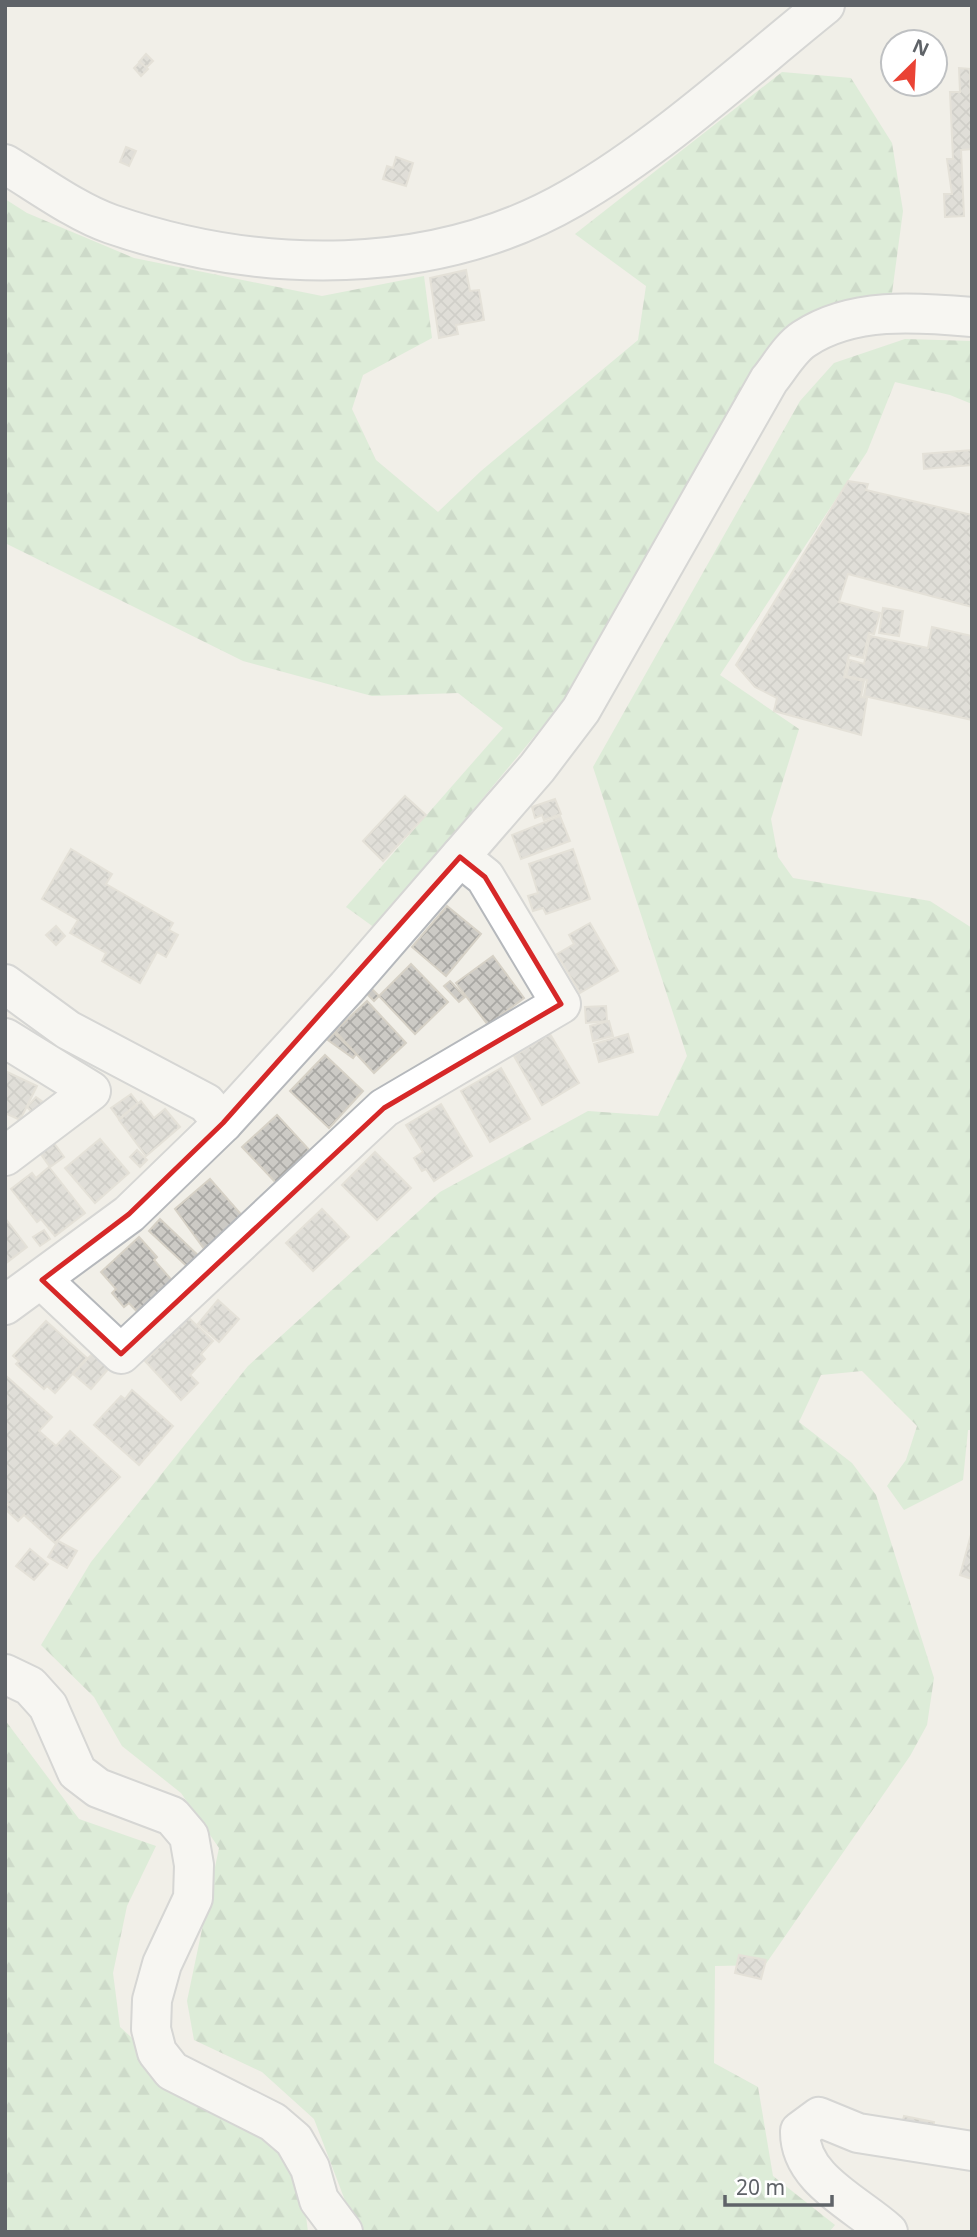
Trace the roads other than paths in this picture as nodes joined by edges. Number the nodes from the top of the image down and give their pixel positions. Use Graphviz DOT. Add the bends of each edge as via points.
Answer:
graph roads {
  1 [pos="825,5"];
  2 [pos="5,164"];
  3 [pos="972,317"];
  4 [pos="460,857"];
  5 [pos="5,985"];
  6 [pos="5,1038"];
  7 [pos="223,1123"];
  8 [pos="5,1156"];
  9 [pos="42,1280"];
  10 [pos="5,1305"];
  11 [pos="5,1674"];
  12 [pos="972,2151"];
  13 [pos="343,2232"];
  14 [pos="888,2232"];
  1 -- 2 [label="street" via="649,147 572,198 507,230 439,249 349,262 264,258 191,246 108,224"];
  3 -- 4 [label="street" via="883,314 842,320 802,340 769,380 581,710"];
  4 -- 7 [label="street"];
  4 -- 9 [label="street" via="485,877 561,1004 384,1108 121,1354"];
  5 -- 7 [label="street" via="68,1030 206,1102"];
  6 -- 8 [label="street" via="91,1091"];
  7 -- 9 [label="street" via="129,1214"];
  9 -- 10 [label="street"];
  11 -- 13 [label="street" via="30,1686 48,1706 78,1772 98,1788 172,1816 189,1836 193,1898 162,1964 152,2000 151,2029 157,2052 172,2071 273,2122 295,2140 320,2200"];
  12 -- 14 [label="street" via="858,2133 819,2117 800,2131 799,2150 831,2189"];
}
